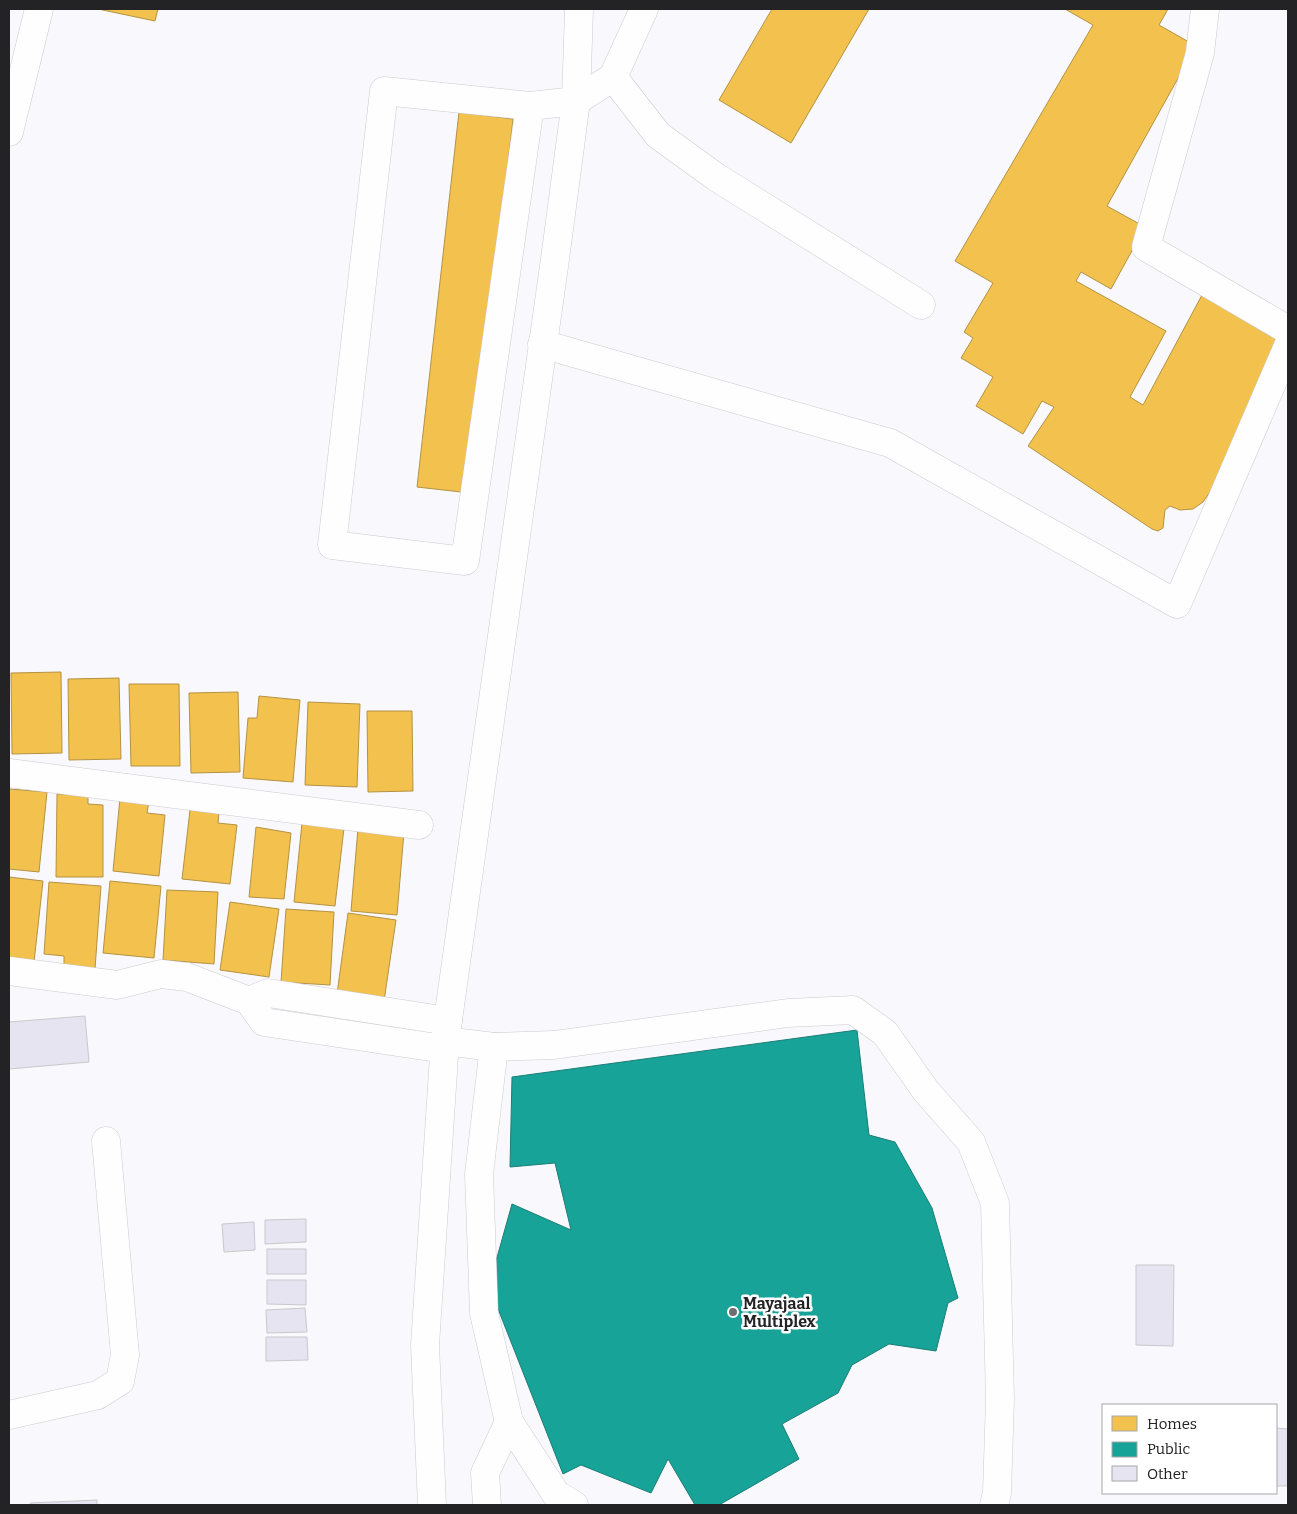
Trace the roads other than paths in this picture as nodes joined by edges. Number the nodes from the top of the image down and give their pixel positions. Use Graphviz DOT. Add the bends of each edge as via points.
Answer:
graph roads {
  1 [pos="38,9"];
  2 [pos="579,9"];
  3 [pos="644,9"];
  4 [pos="1205,9"];
  5 [pos="614,77"];
  6 [pos="13,95"];
  7 [pos="576,101"];
  8 [pos="530,106"];
  9 [pos="9,132"];
  10 [pos="921,305"];
  11 [pos="1288,330"];
  12 [pos="542,344"];
  13 [pos="1288,346"];
  14 [pos="9,773"];
  15 [pos="419,825"];
  16 [pos="9,971"];
  17 [pos="446,1037"];
  18 [pos="494,1047"];
  19 [pos="106,1141"];
  20 [pos="9,1415"];
  21 [pos="510,1422"];
  22 [pos="432,1505"];
  23 [pos="487,1505"];
  24 [pos="574,1505"];
  25 [pos="994,1505"];
  1 -- 6 [label="street"];
  2 -- 7 [label="street"];
  3 -- 5 [label="street"];
  4 -- 11 [label="street" via="1200,53 1146,247"];
  5 -- 7 [label="street"];
  5 -- 10 [label="street" via="658,135 716,177"];
  6 -- 9 [label="street"];
  7 -- 8 [label="street"];
  7 -- 12 [label="street"];
  8 -- 8 [label="street" via="384,91 332,545 465,561"];
  12 -- 13 [label="street" via="890,443 1177,604"];
  12 -- 17 [label="street"];
  14 -- 15 [label="street"];
  16 -- 17 [label="street" via="118,985 161,974 187,977 249,1001 264,1022"];
  17 -- 18 [label="street"];
  17 -- 22 [label="street" via="426,1345"];
  18 -- 21 [label="street" via="479,1174 484,1313"];
  18 -- 25 [label="street" via="554,1045 788,1013 853,1010 885,1034 926,1091 971,1142 995,1203 1000,1399"];
  19 -- 20 [label="street" via="125,1355 120,1381 98,1396"];
  21 -- 23 [label="street" via="485,1473"];
  21 -- 24 [label="street" via="556,1494"];
}
